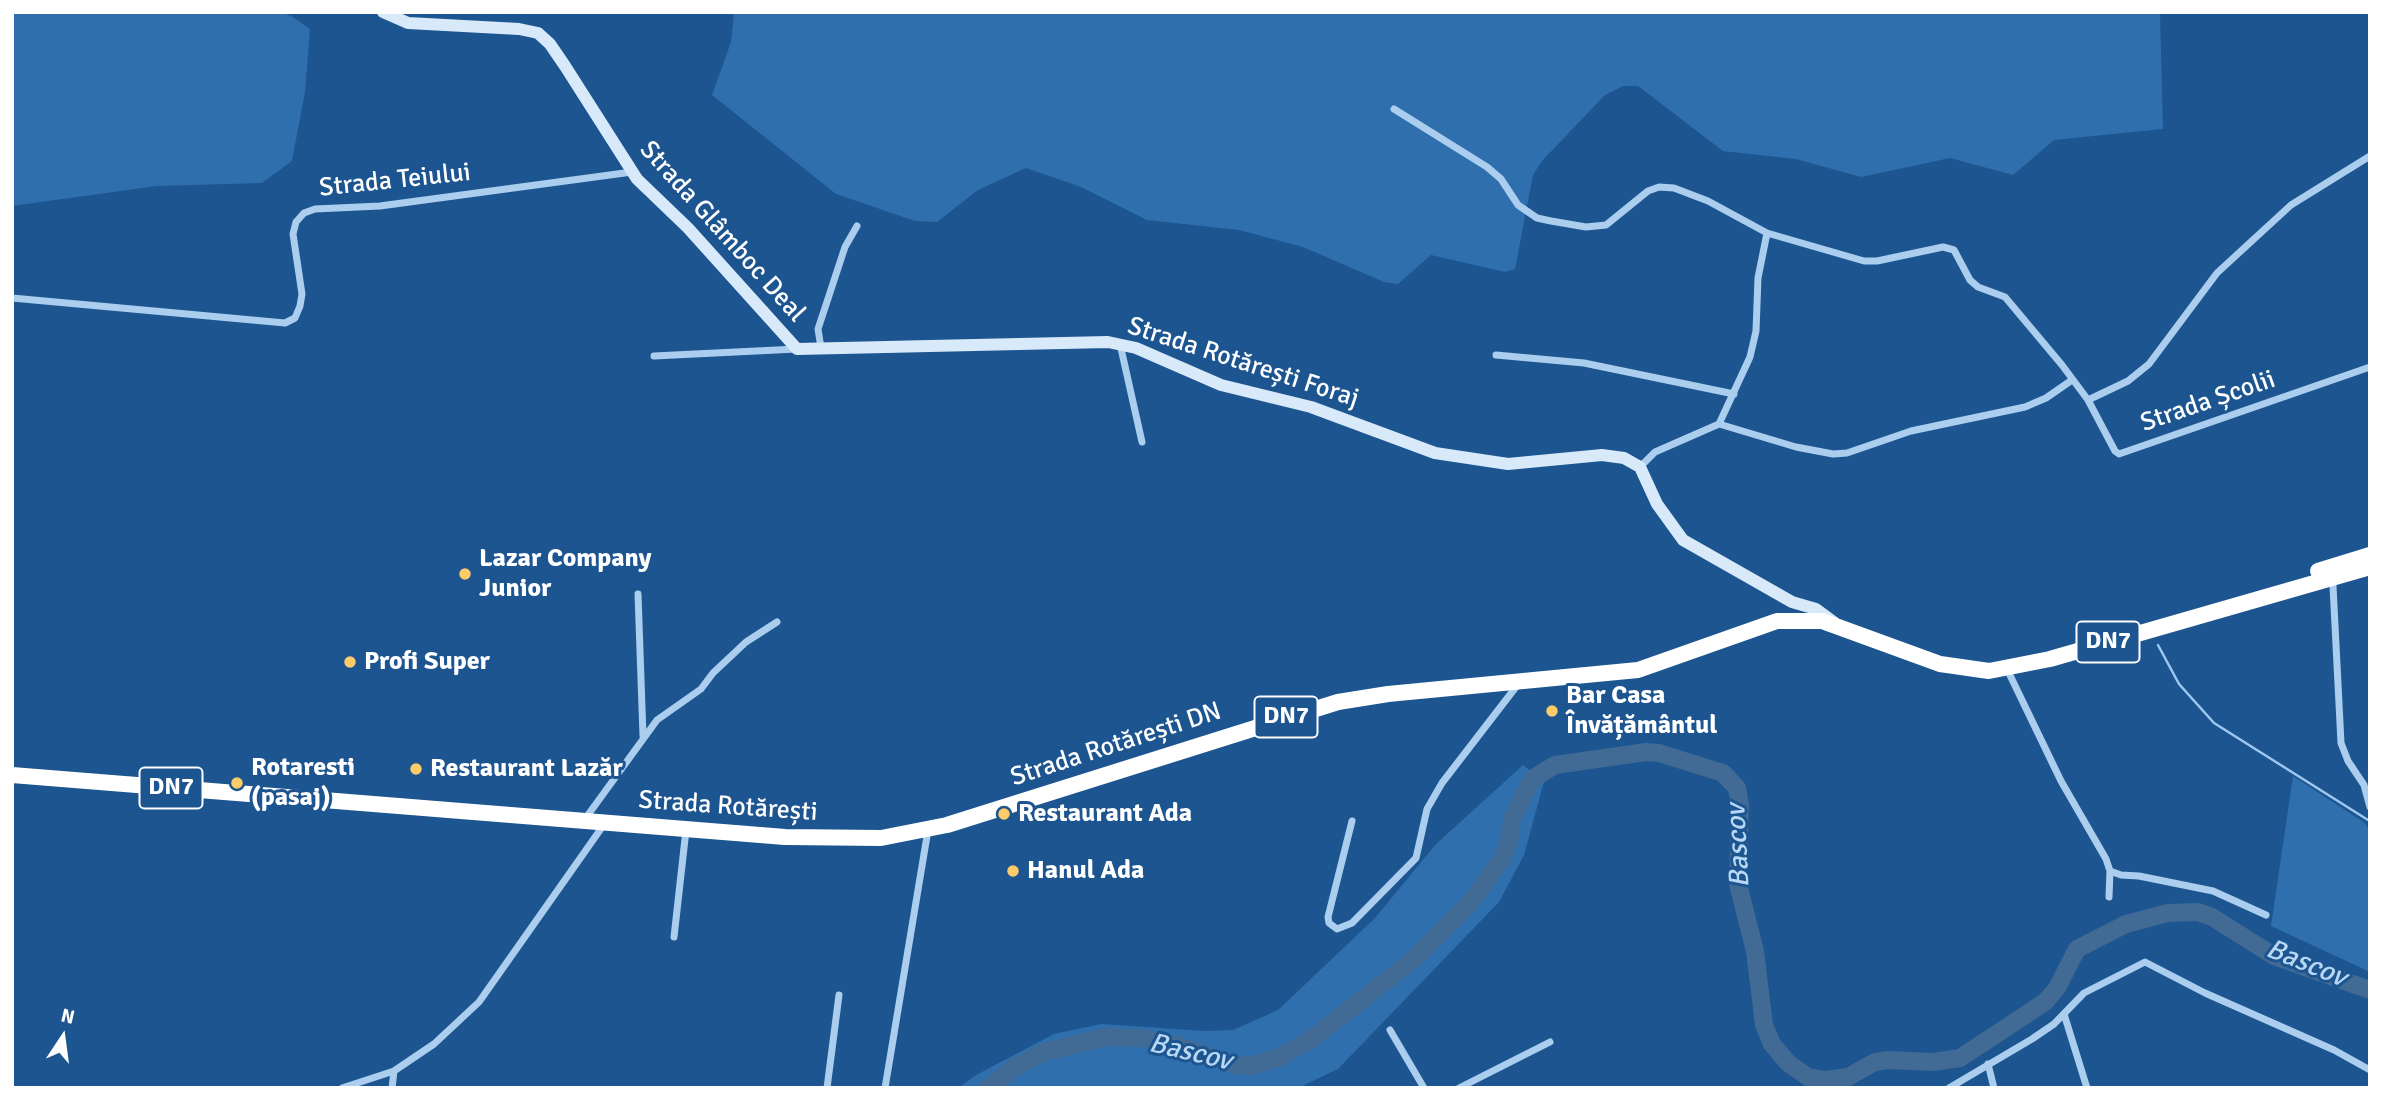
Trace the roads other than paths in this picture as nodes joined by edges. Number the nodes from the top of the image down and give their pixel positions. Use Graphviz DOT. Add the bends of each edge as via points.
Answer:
graph roads {
  1 [pos="383,12"];
  2 [pos="1394,108"];
  3 [pos="2370,156"];
  4 [pos="632,172"];
  5 [pos="857,226"];
  6 [pos="1767,233"];
  7 [pos="12,299"];
  8 [pos="1120,344"];
  9 [pos="821,348"];
  10 [pos="797,349"];
  11 [pos="1496,355"];
  12 [pos="654,356"];
  13 [pos="2370,367"];
  14 [pos="2072,380"];
  15 [pos="1734,394"];
  16 [pos="2088,400"];
  17 [pos="1720,424"];
  18 [pos="1142,442"];
  19 [pos="1640,467"];
  20 [pos="2370,555"];
  21 [pos="2370,567"];
  22 [pos="2370,577"];
  23 [pos="2333,586"];
  24 [pos="638,594"];
  25 [pos="2268,595"];
  26 [pos="1792,602"];
  27 [pos="1777,621"];
  28 [pos="777,622"];
  29 [pos="1838,625"];
  30 [pos="2007,669"];
  31 [pos="1519,682"];
  32 [pos="643,736"];
  33 [pos="12,775"];
  34 [pos="2370,807"];
  35 [pos="977,816"];
  36 [pos="583,821"];
  37 [pos="1352,821"];
  38 [pos="605,822"];
  39 [pos="686,829"];
  40 [pos="928,829"];
  41 [pos="2110,871"];
  42 [pos="2109,897"];
  43 [pos="2266,915"];
  44 [pos="674,937"];
  45 [pos="839,995"];
  46 [pos="2064,1014"];
  47 [pos="1390,1030"];
  48 [pos="1550,1042"];
  49 [pos="1987,1064"];
  50 [pos="2370,1070"];
  51 [pos="394,1071"];
  52 [pos="342,1088"];
  53 [pos="391,1088"];
  54 [pos="827,1088"];
  55 [pos="885,1088"];
  56 [pos="1424,1088"];
  57 [pos="1459,1088"];
  58 [pos="1949,1088"];
  59 [pos="1994,1088"];
  60 [pos="2087,1088"];
  1 -- 4 [label="street, Strada Glâmboc Deal" via="408,23 538,33 565,66"];
  2 -- 6 [label="street" via="1487,167 1518,205 1537,218 1586,227 1606,225 1659,187 1708,201"];
  3 -- 16 [label="street" via="2291,205 2217,273 2149,364 2128,381"];
  4 -- 7 [label="street, Strada Teiului" via="304,213 293,234 300,306 295,318 285,323"];
  4 -- 10 [label="street, Strada Glâmboc Deal"];
  5 -- 9 [label="street" via="845,247 818,329"];
  6 -- 14 [label="street" via="1864,261 1943,247 1954,250 1970,280 2005,297"];
  6 -- 15 [label="street" via="1758,278 1756,331"];
  8 -- 9 [label="street, Strada Rotărești Foraj"];
  8 -- 18 [label="street"];
  8 -- 19 [label="street, Strada Rotărești Foraj" via="1221,385 1311,407 1435,453 1508,464 1613,456"];
  9 -- 10 [label="street, Strada Rotărești Foraj"];
  10 -- 12 [label="street, Strada Rotărești Foraj"];
  11 -- 15 [label="street" via="1584,363"];
  13 -- 16 [label="street, Strada Școlii" via="2125,453 2115,451"];
  14 -- 16 [label="street"];
  14 -- 17 [label="street" via="2025,407 1911,431 1847,453 1796,447"];
  15 -- 17 [label="street"];
  17 -- 19 [label="street" via="1655,452"];
  19 -- 26 [label="street" via="1657,505 1683,540"];
  20 -- 25 [label="highway, DN7" via="2326,568"];
  21 -- 25 [label="highway, DN7"];
  22 -- 23 [label="highway, DN7"];
  23 -- 25 [label="highway, DN7"];
  23 -- 34 [label="street" via="2341,743 2364,785"];
  24 -- 32 [label="street"];
  25 -- 30 [label="highway, Strada Rotărești DN / DN7"];
  26 -- 27 [label="street"];
  26 -- 29 [label="street" via="1816,609"];
  27 -- 29 [label="highway, Strada Rotărești DN / DN7" via="1807,619"];
  27 -- 31 [label="highway, Strada Rotărești DN / DN7" via="1638,670"];
  28 -- 32 [label="street" via="746,642 701,689 657,720"];
  29 -- 30 [label="highway, Strada Rotărești DN / DN7" via="1940,664 1969,670"];
  30 -- 41 [label="street"];
  31 -- 35 [label="highway, Strada Rotărești DN / DN7" via="1338,702"];
  31 -- 37 [label="street" via="1442,783 1427,809 1416,858 1352,923 1337,929 1328,916"];
  32 -- 36 [label="street"];
  33 -- 36 [label="highway, Strada Rotărești / DN7"];
  35 -- 40 [label="highway, Strada Rotărești / DN7"];
  36 -- 38 [label="highway, Strada Rotărești / DN7"];
  38 -- 39 [label="highway, Strada Rotărești / DN7"];
  38 -- 51 [label="street" via="479,1002 434,1044"];
  39 -- 40 [label="highway, Strada Rotărești / DN7" via="852,840"];
  39 -- 44 [label="street"];
  40 -- 55 [label="street"];
  41 -- 42 [label="street"];
  41 -- 43 [label="street" via="2213,891"];
  45 -- 54 [label="street"];
  46 -- 49 [label="street" via="2032,1040"];
  46 -- 50 [label="street" via="2084,993 2145,962"];
  46 -- 60 [label="street"];
  47 -- 56 [label="street"];
  48 -- 57 [label="street"];
  49 -- 58 [label="street"];
  49 -- 59 [label="street"];
  51 -- 52 [label="street"];
  51 -- 53 [label="street"];
}
